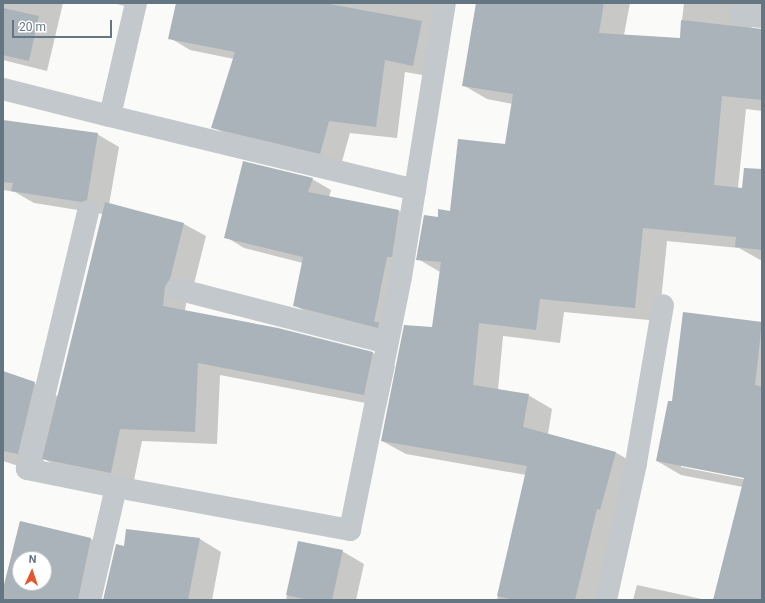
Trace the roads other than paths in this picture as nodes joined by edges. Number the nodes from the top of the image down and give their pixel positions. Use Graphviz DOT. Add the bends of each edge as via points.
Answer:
graph roads {
  1 [pos="136,3"];
  2 [pos="445,3"];
  3 [pos="740,15"];
  4 [pos="762,17"];
  5 [pos="3,89"];
  6 [pos="110,116"];
  7 [pos="415,190"];
  8 [pos="88,212"];
  9 [pos="178,289"];
  10 [pos="663,305"];
  11 [pos="387,343"];
  12 [pos="116,488"];
  13 [pos="90,600"];
  14 [pos="606,600"];
  1 -- 6 [label="street"];
  2 -- 7 [label="street"];
  3 -- 4 [label="street"];
  5 -- 6 [label="street"];
  6 -- 7 [label="street"];
  7 -- 11 [label="street"];
  8 -- 12 [label="street" via="27,470"];
  9 -- 11 [label="street"];
  10 -- 14 [label="street" via="636,463"];
  11 -- 12 [label="street" via="350,530"];
  12 -- 13 [label="street"];
}
